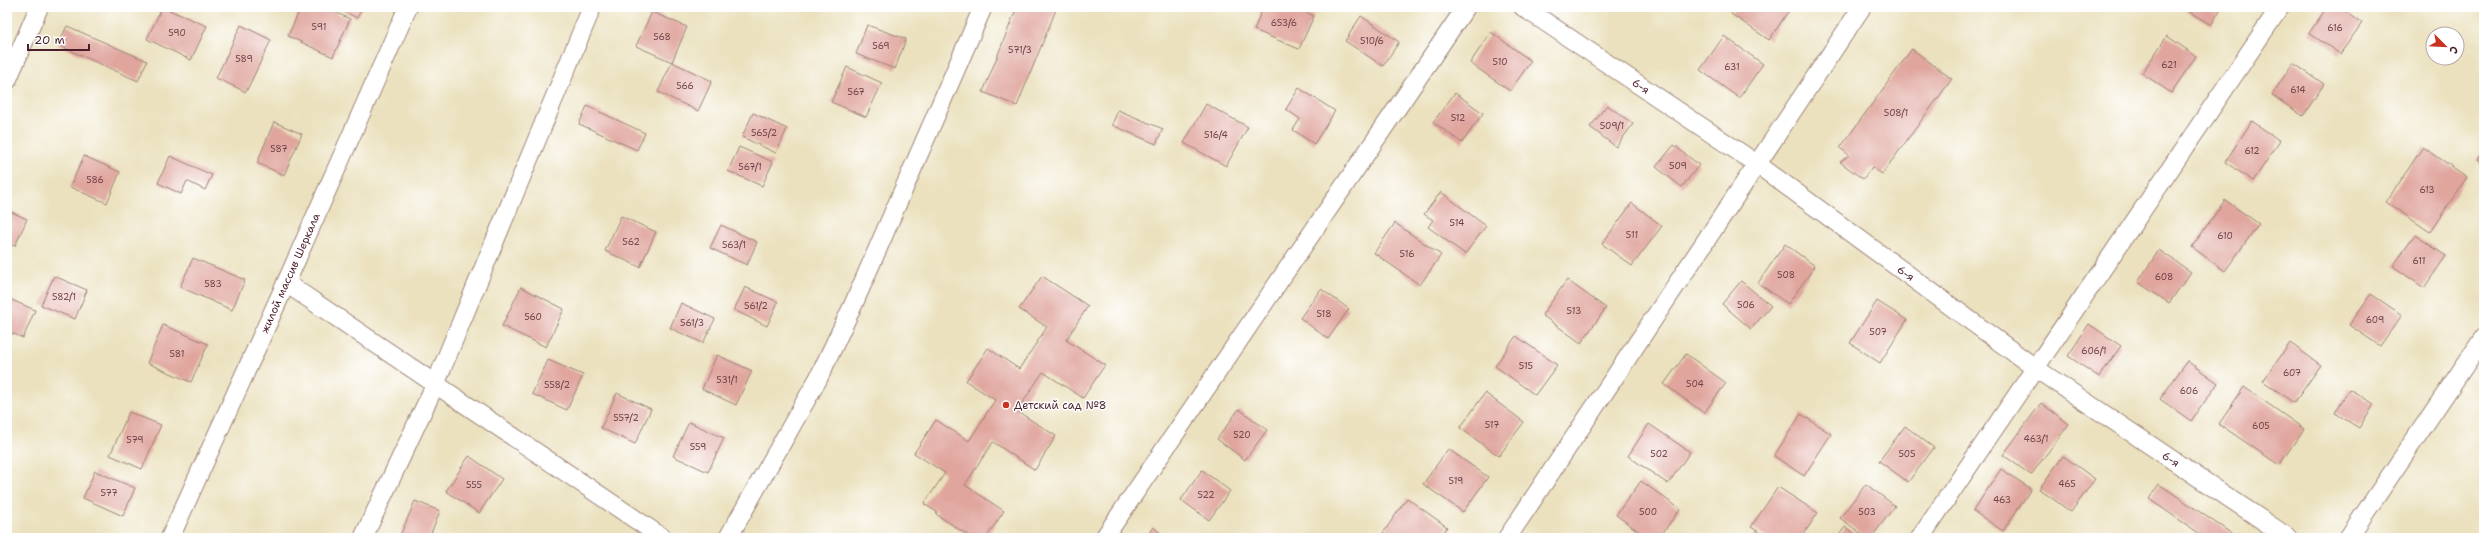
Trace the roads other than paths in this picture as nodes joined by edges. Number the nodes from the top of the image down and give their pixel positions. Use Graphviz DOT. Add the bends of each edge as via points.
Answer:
graph roads {
  1 [pos="39,7"];
  2 [pos="408,7"];
  3 [pos="592,7"];
  4 [pos="983,7"];
  5 [pos="1466,7"];
  6 [pos="1523,7"];
  7 [pos="1862,7"];
  8 [pos="2280,7"];
  9 [pos="7,81"];
  10 [pos="1757,164"];
  11 [pos="286,283"];
  12 [pos="2484,337"];
  13 [pos="2036,368"];
  14 [pos="435,385"];
  15 [pos="170,538"];
  16 [pos="363,538"];
  17 [pos="663,538"];
  18 [pos="728,538"];
  19 [pos="1104,538"];
  20 [pos="1507,538"];
  21 [pos="1920,538"];
  22 [pos="2289,538"];
  23 [pos="2348,538"];
  1 -- 9 [label="street"];
  2 -- 11 [label="street, жилой массив Шеркала"];
  3 -- 14 [label="street"];
  4 -- 18 [label="street" via="854,303 818,379"];
  5 -- 19 [label="street"];
  6 -- 10 [label="street, 6-я"];
  7 -- 10 [label="street"];
  8 -- 13 [label="street"];
  10 -- 13 [label="street, 6-я"];
  10 -- 20 [label="street"];
  11 -- 14 [label="street"];
  11 -- 15 [label="street, жилой массив Шеркала"];
  12 -- 23 [label="street"];
  13 -- 21 [label="street"];
  13 -- 22 [label="street, 6-я"];
  14 -- 16 [label="street"];
  14 -- 17 [label="street"];
}
